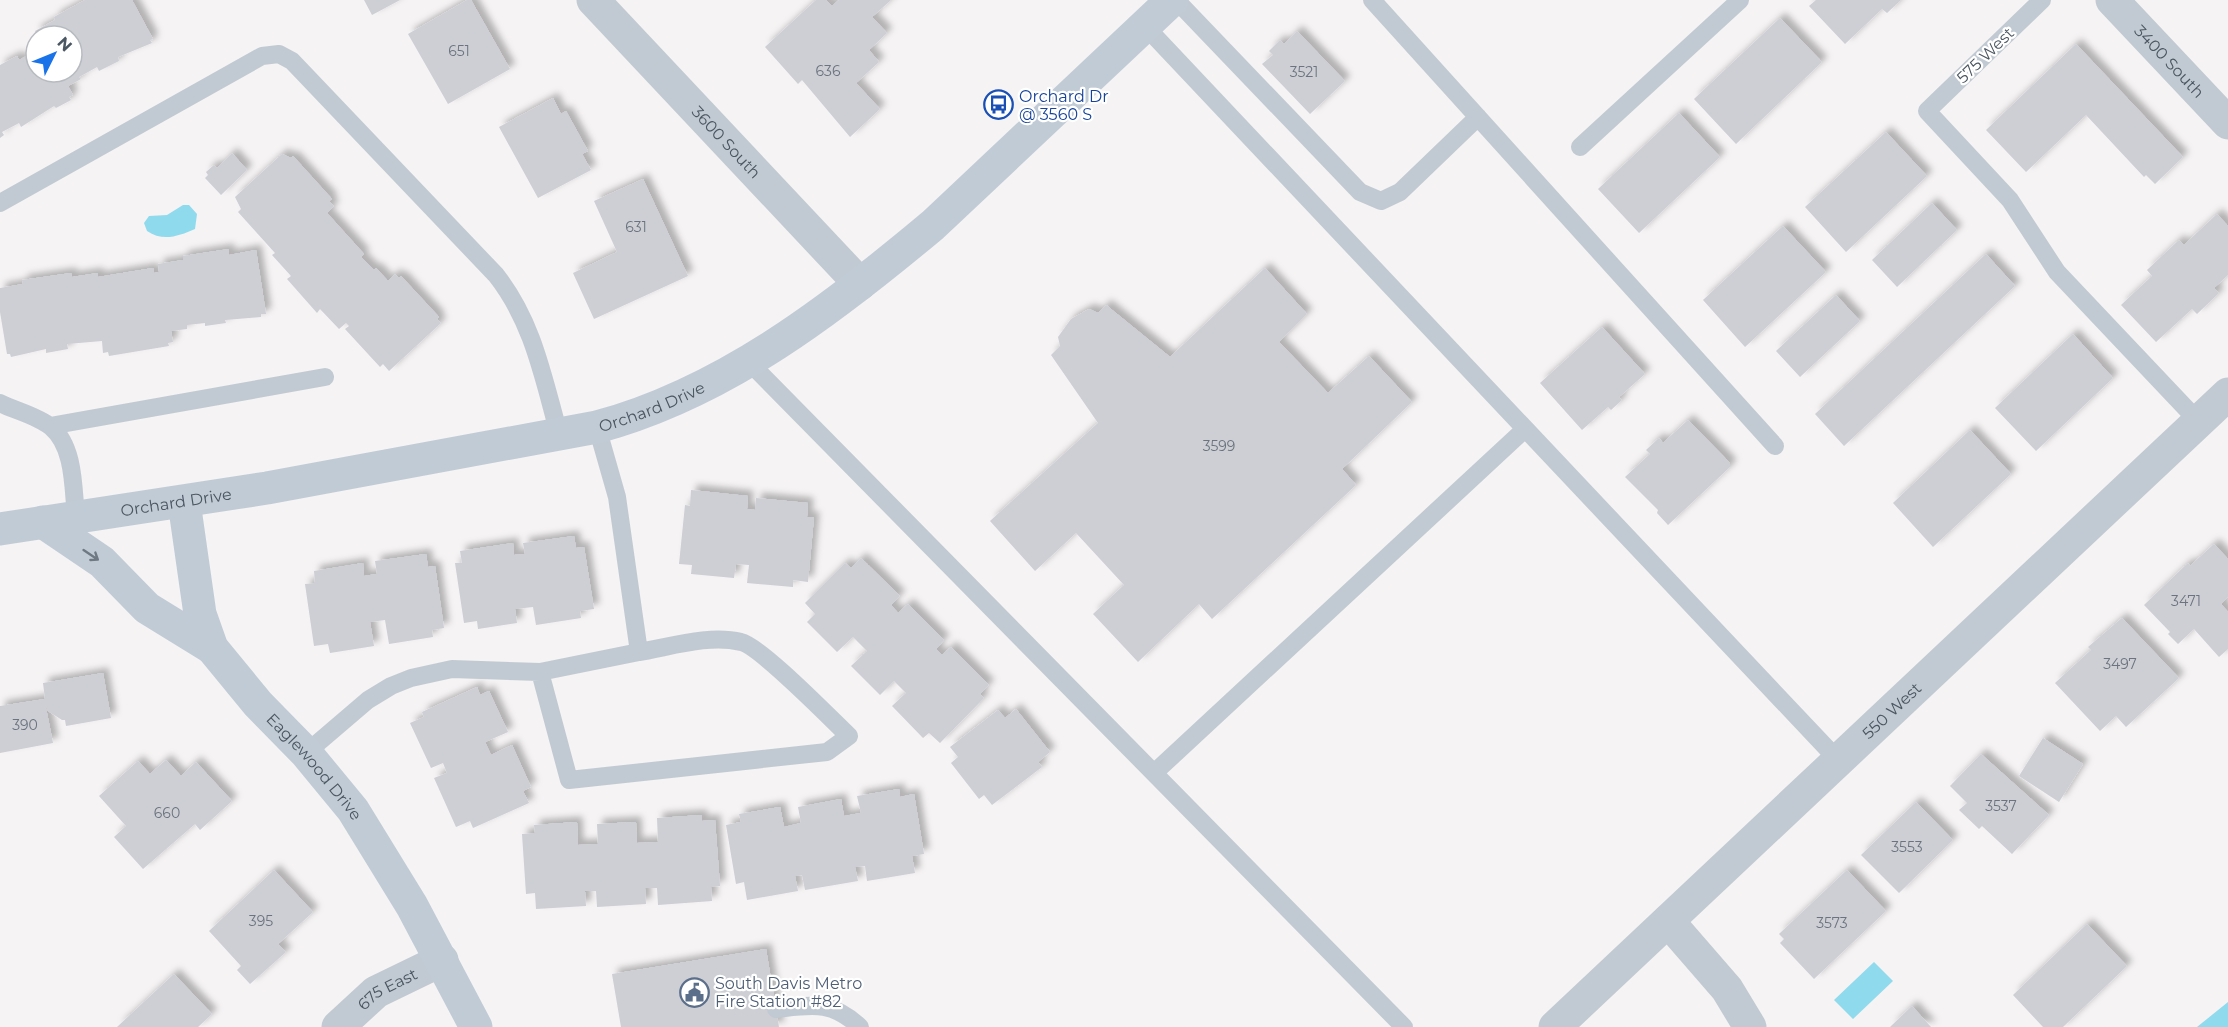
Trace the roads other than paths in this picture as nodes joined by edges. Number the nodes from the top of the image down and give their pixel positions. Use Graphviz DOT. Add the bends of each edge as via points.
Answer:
graph roads {
  1 [pos="593,0"];
  2 [pos="1174,0"];
  3 [pos="1372,0"];
  4 [pos="1740,0"];
  5 [pos="2042,0"];
  6 [pos="2112,0"];
  7 [pos="1145,26"];
  8 [pos="1478,117"];
  9 [pos="2228,123"];
  10 [pos="1580,147"];
  11 [pos="0,202"];
  12 [pos="861,284"];
  13 [pos="748,361"];
  14 [pos="325,377"];
  15 [pos="2228,394"];
  16 [pos="0,403"];
  17 [pos="2198,421"];
  18 [pos="50,426"];
  19 [pos="597,427"];
  20 [pos="1525,429"];
  21 [pos="559,434"];
  22 [pos="1775,446"];
  23 [pos="184,502"];
  24 [pos="76,517"];
  25 [pos="43,522"];
  26 [pos="0,529"];
  27 [pos="212,648"];
  28 [pos="639,652"];
  29 [pos="540,672"];
  30 [pos="306,753"];
  31 [pos="1837,759"];
  32 [pos="1154,773"];
  33 [pos="1668,921"];
  34 [pos="442,960"];
  35 [pos="776,1009"];
  36 [pos="338,1027"];
  37 [pos="476,1027"];
  38 [pos="860,1027"];
  39 [pos="1404,1027"];
  40 [pos="1555,1027"];
  41 [pos="1750,1027"];
  1 -- 12 [label="street, 3600 South"];
  2 -- 7 [label="main road, Orchard Drive"];
  2 -- 8 [label="lane" via="1360,192 1371,198 1381,201 1400,192"];
  3 -- 8 [label="lane"];
  4 -- 10 [label="lane"];
  5 -- 17 [label="lane, 575 West" via="1927,111 2010,200 2057,272"];
  6 -- 9 [label="street, 3400 South"];
  7 -- 12 [label="main road, Orchard Drive" via="933,225"];
  7 -- 20 [label="lane"];
  8 -- 22 [label="lane"];
  11 -- 21 [label="lane" via="262,56 279,54 301,69 513,296 528,326"];
  12 -- 13 [label="main road, Orchard Drive"];
  13 -- 19 [label="main road, Orchard Drive" via="677,400"];
  13 -- 32 [label="lane"];
  14 -- 18 [label="lane"];
  15 -- 17 [label="street, 550 West"];
  16 -- 18 [label="lane"];
  17 -- 31 [label="street, 550 West"];
  18 -- 24 [label="lane" via="68,452"];
  19 -- 21 [label="main road, Orchard Drive"];
  19 -- 28 [label="lane" via="617,497"];
  20 -- 31 [label="lane"];
  20 -- 32 [label="lane"];
  21 -- 23 [label="main road, Orchard Drive"];
  23 -- 24 [label="main road, Orchard Drive"];
  23 -- 27 [label="main road, Eaglewood Drive" via="200,614"];
  24 -- 25 [label="main road, Orchard Drive"];
  25 -- 26 [label="main road, Orchard Drive"];
  25 -- 27 [label="main road, one-way" via="102,562 147,608"];
  27 -- 30 [label="main road, Eaglewood Drive" via="258,704"];
  28 -- 29 [label="lane"];
  28 -- 29 [label="lane" via="698,642 743,642 849,736 827,752 569,780"];
  29 -- 30 [label="lane" via="452,669 411,678 368,700"];
  30 -- 34 [label="main road, Eaglewood Drive" via="359,819"];
  31 -- 33 [label="street, 550 West"];
  32 -- 39 [label="lane"];
  33 -- 40 [label="street, 550 West"];
  33 -- 41 [label="street" via="1727,989"];
  34 -- 36 [label="street, 675 East" via="376,993"];
  34 -- 37 [label="main road, Eaglewood Drive"];
  35 -- 38 [label="lane" via="816,1005 833,1008"];
}
